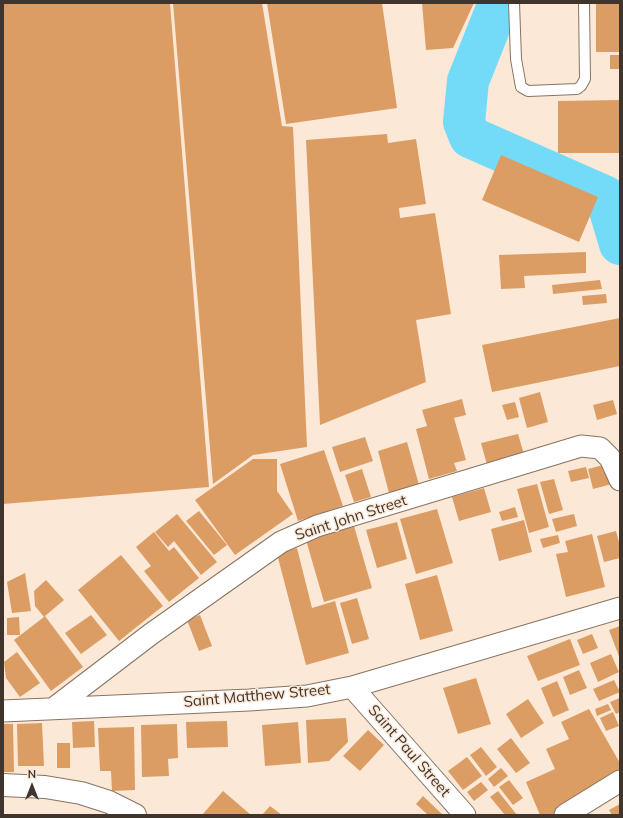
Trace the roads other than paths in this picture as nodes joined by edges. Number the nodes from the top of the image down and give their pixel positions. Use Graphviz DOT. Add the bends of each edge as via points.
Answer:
graph roads {
  1 [pos="514,3"];
  2 [pos="584,3"];
  3 [pos="620,480"];
  4 [pos="620,608"];
  5 [pos="352,687"];
  6 [pos="54,708"];
  7 [pos="3,710"];
  8 [pos="620,781"];
  9 [pos="3,786"];
  10 [pos="135,815"];
  11 [pos="465,815"];
  12 [pos="565,815"];
  1 -- 2 [label="lane" via="516,59 521,87 528,91 577,89 581,86 585,79"];
  3 -- 6 [label="street, Saint John Street" via="610,458 600,448 581,446 317,526 281,542 151,634"];
  4 -- 5 [label="street, Saint Matthew Street"];
  5 -- 6 [label="street, Saint Matthew Street" via="307,696"];
  5 -- 11 [label="street, Saint Paul Street"];
  6 -- 7 [label="street, Saint Matthew Street"];
  8 -- 12 [label="street"];
  9 -- 10 [label="street" via="45,787 81,793 109,802"];
}
